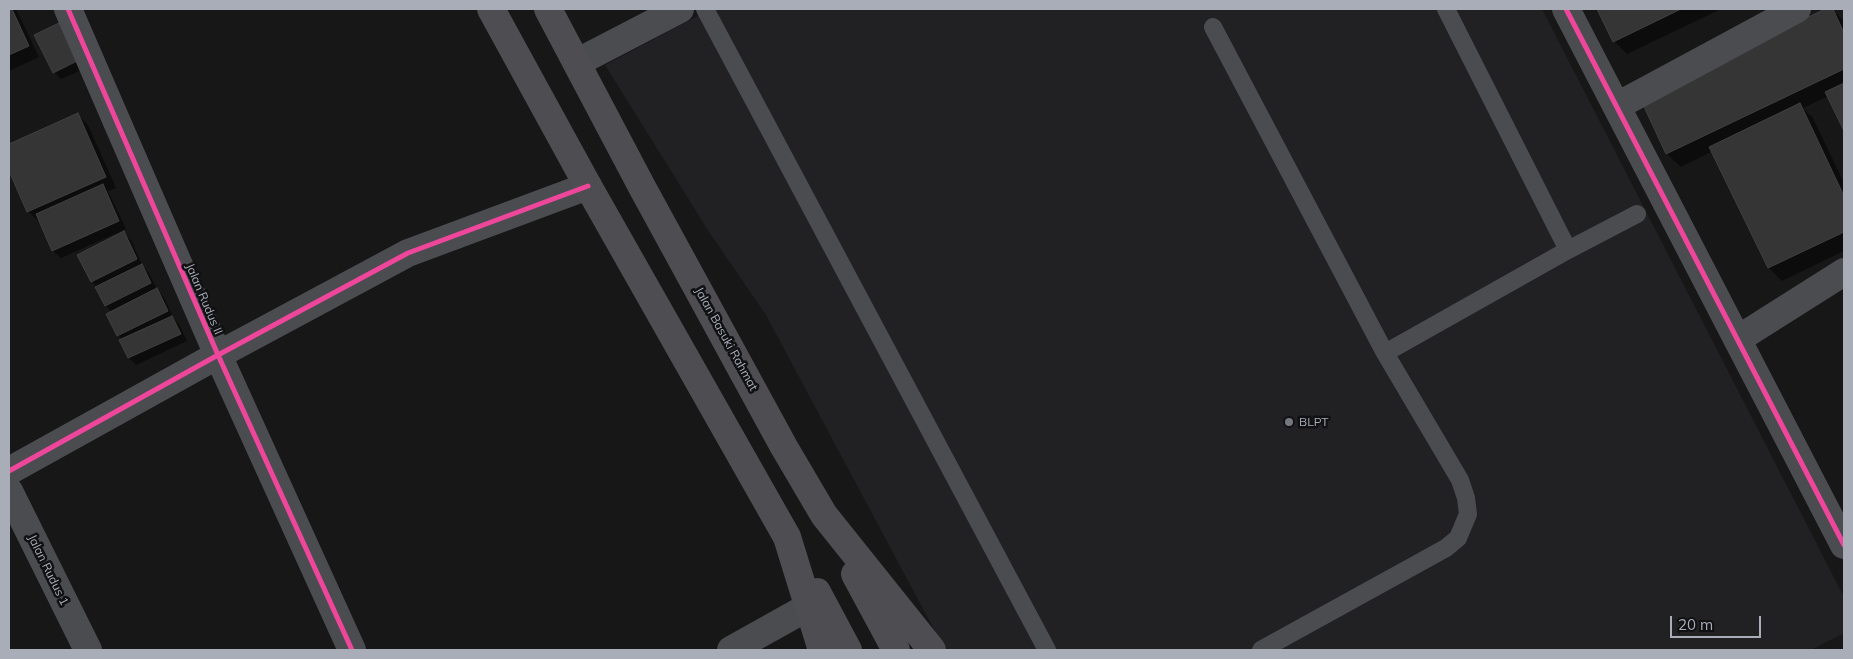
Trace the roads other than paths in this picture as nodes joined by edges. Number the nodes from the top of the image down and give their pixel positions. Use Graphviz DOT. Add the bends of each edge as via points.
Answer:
graph roads {
  1 [pos="68,9"];
  2 [pos="491,9"];
  3 [pos="548,9"];
  4 [pos="680,9"];
  5 [pos="705,9"];
  6 [pos="1446,9"];
  7 [pos="1566,9"];
  8 [pos="1797,9"];
  9 [pos="1213,27"];
  10 [pos="578,62"];
  11 [pos="1616,106"];
  12 [pos="588,186"];
  13 [pos="1637,214"];
  14 [pos="1568,250"];
  15 [pos="1844,272"];
  16 [pos="1738,339"];
  17 [pos="1385,353"];
  18 [pos="218,355"];
  19 [pos="9,471"];
  20 [pos="9,491"];
  21 [pos="824,515"];
  22 [pos="787,537"];
  23 [pos="1844,545"];
  24 [pos="808,606"];
  25 [pos="88,650"];
  26 [pos="352,650"];
  27 [pos="731,650"];
  28 [pos="822,650"];
  29 [pos="848,650"];
  30 [pos="896,650"];
  31 [pos="932,650"];
  32 [pos="1047,650"];
  33 [pos="1260,650"];
  1 -- 18 [label="street, Jalan Rudus II"];
  2 -- 12 [label="highway"];
  3 -- 10 [label="highway, Jalan Basuki Rahmat"];
  4 -- 10 [label="street"];
  5 -- 32 [label="lane"];
  6 -- 14 [label="lane"];
  7 -- 11 [label="street"];
  8 -- 11 [label="street"];
  9 -- 17 [label="lane"];
  10 -- 21 [label="highway, Jalan Basuki Rahmat" via="642,186"];
  11 -- 16 [label="street" via="1659,201"];
  12 -- 18 [label="street" via="408,253"];
  12 -- 22 [label="highway"];
  13 -- 14 [label="lane"];
  14 -- 17 [label="lane"];
  15 -- 16 [label="street"];
  16 -- 23 [label="street"];
  17 -- 33 [label="lane" via="1460,480 1468,514 1465,525 1458,538 1446,548"];
  18 -- 19 [label="street"];
  18 -- 26 [label="street, Jalan Rudus II"];
  20 -- 25 [label="street, Jalan Rudus 1"];
  21 -- 30 [label="highway"];
  21 -- 31 [label="highway, Jalan Basuki Rahmat"];
  22 -- 24 [label="highway"];
  22 -- 29 [label="highway"];
  24 -- 27 [label="street"];
  24 -- 28 [label="highway"];
}
